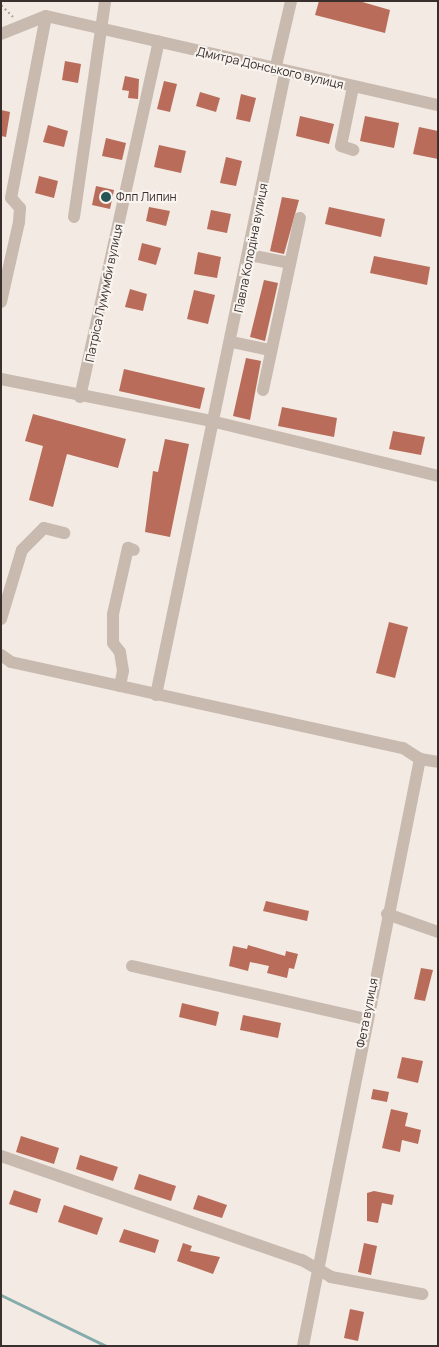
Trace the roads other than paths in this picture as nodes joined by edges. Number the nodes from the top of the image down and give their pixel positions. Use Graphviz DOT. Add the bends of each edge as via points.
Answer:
graph roads {
  1 [pos="105,1"];
  2 [pos="290,1"];
  3 [pos="46,16"];
  4 [pos="103,29"];
  5 [pos="1,34"];
  6 [pos="159,42"];
  7 [pos="280,71"];
  8 [pos="352,87"];
  9 [pos="438,105"];
  10 [pos="353,150"];
  11 [pos="74,217"];
  12 [pos="300,218"];
  13 [pos="249,254"];
  14 [pos="290,263"];
  15 [pos="1,302"];
  16 [pos="232,342"];
  17 [pos="271,350"];
  18 [pos="1,379"];
  19 [pos="263,390"];
  20 [pos="80,398"];
  21 [pos="211,422"];
  22 [pos="438,476"];
  23 [pos="64,533"];
  24 [pos="128,548"];
  25 [pos="1,619"];
  26 [pos="6,659"];
  27 [pos="120,686"];
  28 [pos="156,694"];
  29 [pos="420,759"];
  30 [pos="438,762"];
  31 [pos="387,914"];
  32 [pos="438,932"];
  33 [pos="132,966"];
  34 [pos="366,1019"];
  35 [pos="1,1156"];
  36 [pos="316,1268"];
  37 [pos="422,1294"];
  38 [pos="303,1346"];
  1 -- 4 [label="street"];
  2 -- 7 [label="street, Павла Колодіна вулиця"];
  3 -- 4 [label="street, Дмитра Донського вулиця"];
  3 -- 5 [label="street"];
  3 -- 15 [label="street" via="11,198 20,208 19,222"];
  4 -- 6 [label="street, Дмитра Донського вулиця"];
  4 -- 11 [label="street"];
  6 -- 7 [label="street, Дмитра Донського вулиця"];
  6 -- 20 [label="street, Патріса Лумумби вулиця"];
  7 -- 8 [label="street, Дмитра Донського вулиця"];
  7 -- 13 [label="street, Павла Колодіна вулиця"];
  8 -- 9 [label="street, Дмитра Донського вулиця"];
  8 -- 10 [label="street" via="341,146"];
  12 -- 14 [label="street"];
  13 -- 14 [label="street"];
  13 -- 16 [label="street, Павла Колодіна вулиця"];
  14 -- 17 [label="street"];
  16 -- 17 [label="street"];
  16 -- 21 [label="street, Павла Колодіна вулиця"];
  17 -- 19 [label="street"];
  18 -- 20 [label="street"];
  20 -- 21 [label="street"];
  21 -- 22 [label="street"];
  21 -- 28 [label="street, Павла Колодіна вулиця"];
  23 -- 25 [label="street" via="44,528 22,550"];
  24 -- 27 [label="street" via="113,614 112,643 120,652 123,671"];
  26 -- 27 [label="street"];
  27 -- 28 [label="street"];
  28 -- 29 [label="street" via="403,748"];
  29 -- 30 [label="street"];
  29 -- 31 [label="street, Фета вулиця"];
  31 -- 32 [label="street"];
  31 -- 34 [label="street, Фета вулиця"];
  33 -- 34 [label="street"];
  34 -- 36 [label="street, Фета вулиця"];
  35 -- 36 [label="street"];
  36 -- 37 [label="street" via="331,1278"];
  36 -- 38 [label="street, Фета вулиця"];
}
